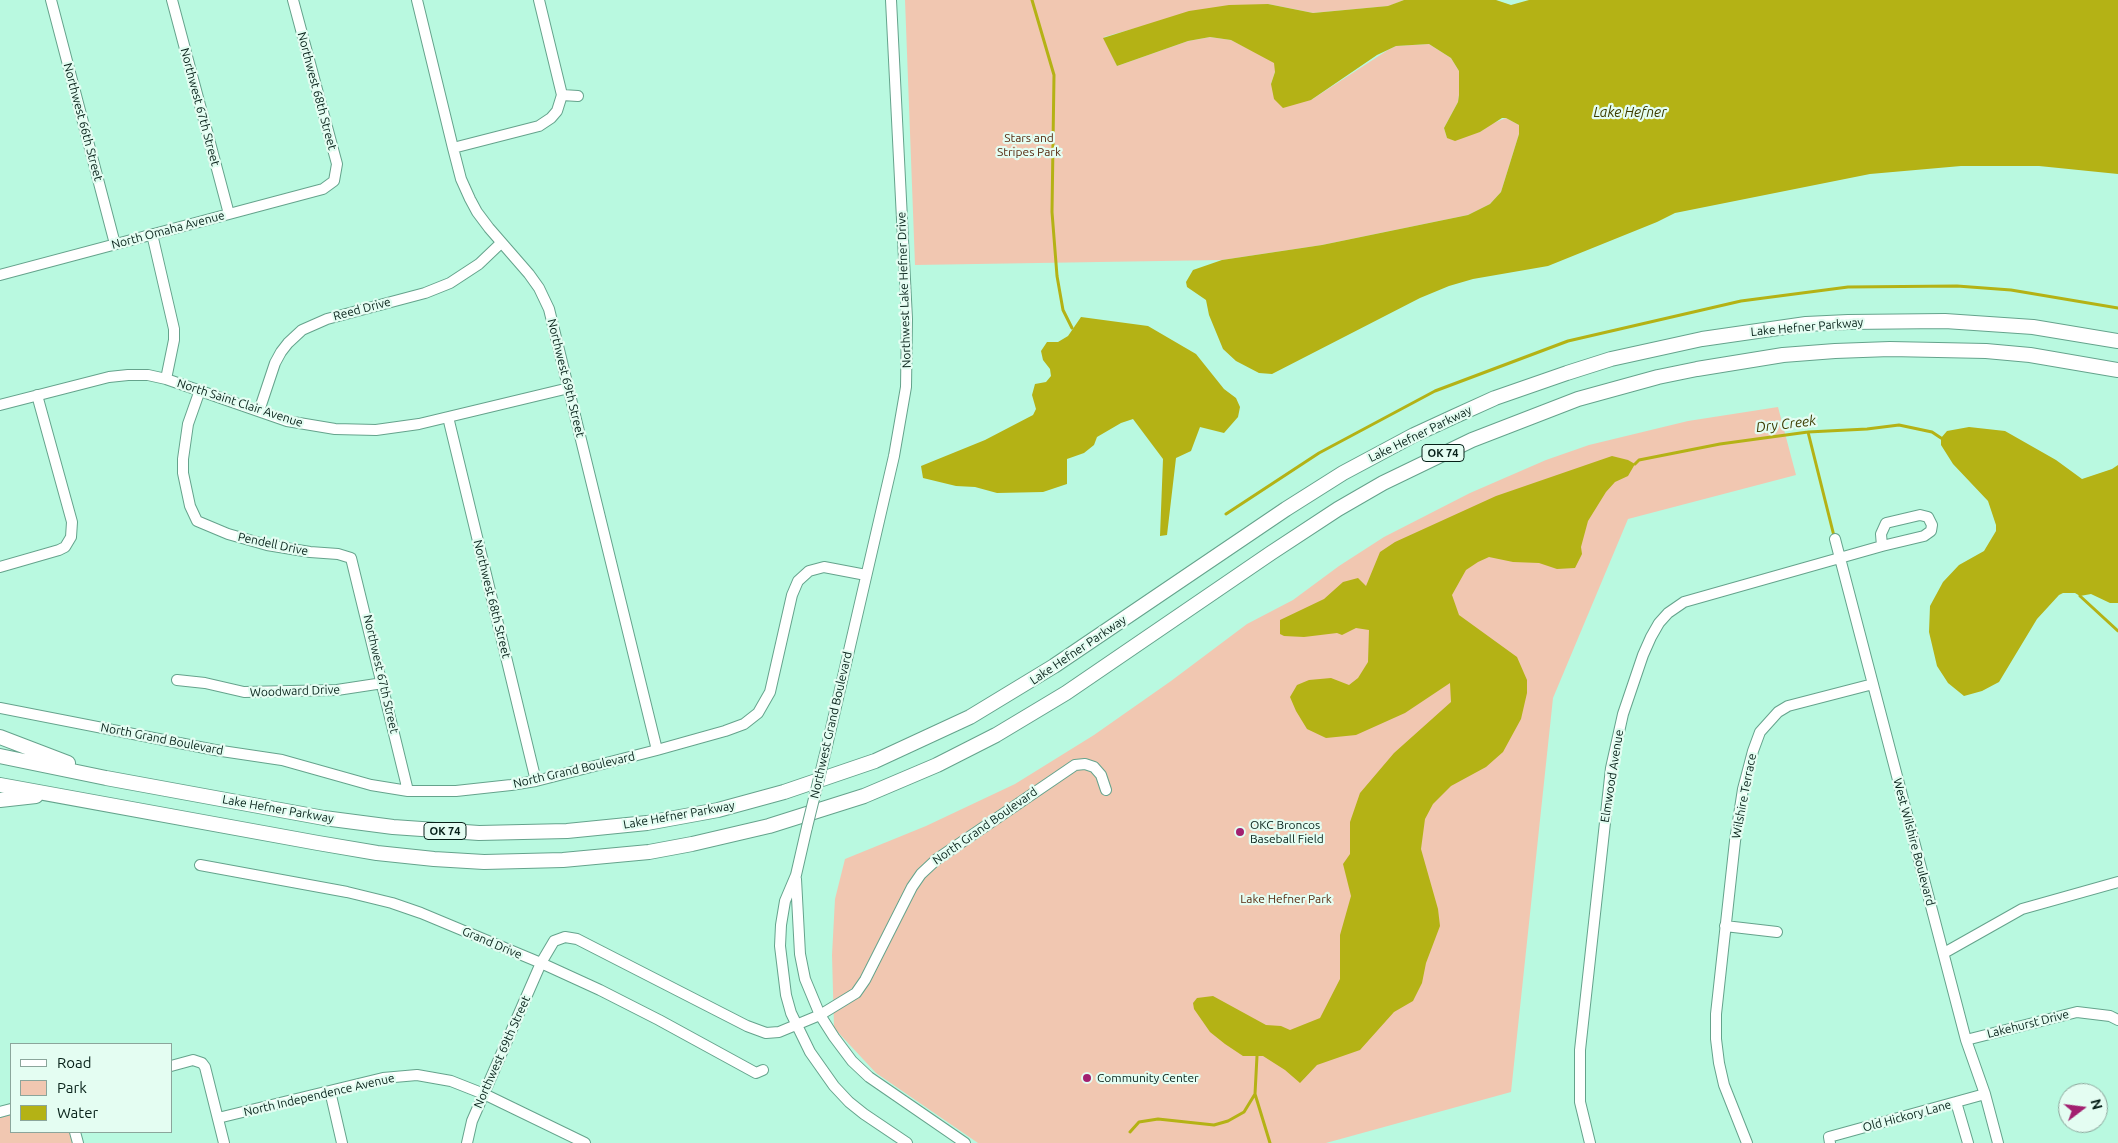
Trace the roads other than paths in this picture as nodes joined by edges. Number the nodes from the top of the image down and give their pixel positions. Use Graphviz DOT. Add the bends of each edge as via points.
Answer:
graph roads {
  1 [pos="51,0"];
  2 [pos="172,0"];
  3 [pos="293,0"];
  4 [pos="418,0"];
  5 [pos="539,0"];
  6 [pos="892,0"];
  7 [pos="562,95"];
  8 [pos="578,96"];
  9 [pos="453,148"];
  10 [pos="334,181"];
  11 [pos="229,214"];
  12 [pos="152,234"];
  13 [pos="501,243"];
  14 [pos="115,244"];
  15 [pos="0,275"];
  16 [pos="2118,341"];
  17 [pos="2118,370"];
  18 [pos="166,379"];
  19 [pos="569,388"];
  20 [pos="200,390"];
  21 [pos="37,395"];
  22 [pos="0,405"];
  23 [pos="259,411"];
  24 [pos="448,417"];
  25 [pos="1835,539"];
  26 [pos="1882,546"];
  27 [pos="351,558"];
  28 [pos="1840,558"];
  29 [pos="0,567"];
  30 [pos="866,575"];
  31 [pos="177,680"];
  32 [pos="383,682"];
  33 [pos="1873,684"];
  34 [pos="0,708"];
  35 [pos="0,737"];
  36 [pos="657,750"];
  37 [pos="0,756"];
  38 [pos="106,778"];
  39 [pos="536,780"];
  40 [pos="0,785"];
  41 [pos="408,790"];
  42 [pos="1106,790"];
  43 [pos="54,794"];
  44 [pos="0,800"];
  45 [pos="200,865"];
  46 [pos="796,876"];
  47 [pos="2118,882"];
  48 [pos="1725,926"];
  49 [pos="1777,932"];
  50 [pos="1944,953"];
  51 [pos="542,963"];
  52 [pos="820,1015"];
  53 [pos="2118,1020"];
  54 [pos="797,1026"];
  55 [pos="1966,1040"];
  56 [pos="172,1066"];
  57 [pos="763,1070"];
  58 [pos="330,1091"];
  59 [pos="484,1094"];
  60 [pos="1985,1094"];
  61 [pos="1956,1102"];
  62 [pos="218,1118"];
  63 [pos="1830,1140"];
  64 [pos="224,1143"];
  65 [pos="342,1143"];
  66 [pos="467,1143"];
  67 [pos="585,1143"];
  68 [pos="907,1143"];
  69 [pos="965,1143"];
  70 [pos="1590,1143"];
  71 [pos="1747,1143"];
  72 [pos="1968,1143"];
  73 [pos="1998,1143"];
  1 -- 14 [label="street, Northwest 66th Street"];
  2 -- 11 [label="street, Northwest 67th Street"];
  3 -- 10 [label="street, Northwest 68th Street" via="337,164"];
  4 -- 9 [label="street, Northwest 69th Street"];
  5 -- 7 [label="street"];
  6 -- 30 [label="street, Northwest Lake Hefner Drive" via="907,370 899,434"];
  7 -- 8 [label="street"];
  7 -- 9 [label="street" via="557,111 539,126"];
  9 -- 13 [label="street, Northwest 69th Street" via="476,212"];
  10 -- 11 [label="street, North Omaha Avenue" via="323,189"];
  11 -- 12 [label="street, North Omaha Avenue"];
  12 -- 14 [label="street, North Omaha Avenue"];
  12 -- 18 [label="street" via="174,329"];
  13 -- 19 [label="street, Northwest 69th Street" via="529,274 546,302"];
  13 -- 23 [label="street, Reed Drive" via="464,275 444,286 327,318 302,330 288,343 275,363"];
  14 -- 15 [label="street, North Omaha Avenue"];
  16 -- 38 [label="highway, Lake Hefner Parkway / OK 74" via="2033,327 1945,321 1806,324 1702,339 1567,372 1453,417 1344,473 1054,666 970,717 875,761 718,810 647,823 567,831 479,833 324,818"];
  17 -- 43 [label="highway, Lake Hefner Parkway / OK 74" via="1986,351 1835,351 1783,355 1697,369 1578,399 1472,440 1383,483 1271,553 1066,693 937,766 856,799 769,826 692,844 649,852 563,860 484,862 434,859 318,843"];
  18 -- 20 [label="street, North Saint Clair Avenue"];
  18 -- 21 [label="street, North Saint Clair Avenue" via="128,374"];
  19 -- 24 [label="street, North Saint Clair Avenue"];
  19 -- 36 [label="street, Northwest 69th Street"];
  20 -- 23 [label="street, North Saint Clair Avenue"];
  20 -- 27 [label="street, Pendell Drive" via="188,424 183,459 190,506 197,521 267,545"];
  21 -- 22 [label="street, North Saint Clair Avenue"];
  21 -- 29 [label="street" via="72,522 72,537 59,550"];
  23 -- 24 [label="street, North Saint Clair Avenue" via="311,426 358,430 395,428"];
  24 -- 39 [label="street, Northwest 68th Street"];
  25 -- 28 [label="street, West Wilshire Boulevard"];
  26 -- 26 [label="street, Elmwood Avenue" via="1881,534 1886,523 1920,515 1928,517 1931,531 1924,536"];
  26 -- 28 [label="street, Elmwood Avenue"];
  27 -- 32 [label="street, Northwest 67th Street"];
  28 -- 33 [label="street, West Wilshire Boulevard"];
  28 -- 70 [label="street, Elmwood Avenue" via="1684,602 1660,623 1643,655 1622,714 1611,768 1581,1041 1580,1102"];
  30 -- 36 [label="street, North Grand Boulevard" via="824,567 814,569 798,581 770,692 758,713 735,728"];
  30 -- 46 [label="street, Northwest Grand Boulevard, bridge"];
  31 -- 32 [label="street, Woodward Drive" via="244,692 337,690"];
  32 -- 41 [label="street, Northwest 67th Street"];
  33 -- 48 [label="street, Wilshire Terrace" via="1788,706 1760,732 1743,789"];
  33 -- 50 [label="street, West Wilshire Boulevard"];
  34 -- 41 [label="street, North Grand Boulevard" via="282,760 371,785"];
  35 -- 38 [label="highway"];
  36 -- 39 [label="street, North Grand Boulevard"];
  37 -- 38 [label="highway, Lake Hefner Parkway / OK 74"];
  39 -- 41 [label="street, North Grand Boulevard" via="456,791"];
  40 -- 43 [label="highway, Lake Hefner Parkway / OK 74"];
  42 -- 52 [label="street, North Grand Boulevard" via="1101,775 1094,767 1075,764 928,866 912,886 856,993"];
  43 -- 44 [label="highway"];
  45 -- 51 [label="street, Grand Drive" via="392,903"];
  46 -- 52 [label="street, Northwest Grand Boulevard" via="800,954 805,979"];
  46 -- 54 [label="street, Northwest Grand Boulevard" via="785,901 780,946 786,995"];
  47 -- 50 [label="street" via="2022,909"];
  48 -- 49 [label="street"];
  48 -- 71 [label="street, Wilshire Terrace" via="1716,1039 1724,1085"];
  50 -- 55 [label="street, West Wilshire Boulevard"];
  51 -- 54 [label="street, North Grand Boulevard" via="554,942 571,937 760,1032 774,1033"];
  51 -- 57 [label="street, Grand Drive" via="659,1020 756,1073"];
  51 -- 59 [label="street, Northwest 69th Street"];
  52 -- 54 [label="street, North Grand Boulevard"];
  52 -- 69 [label="street, Northwest Grand Boulevard" via="852,1061 869,1077"];
  53 -- 55 [label="street, Lakehurst Drive" via="2076,1012"];
  54 -- 68 [label="street, Northwest Grand Boulevard" via="820,1068 848,1102"];
  55 -- 60 [label="street, West Wilshire Boulevard"];
  56 -- 62 [label="street" via="193,1060 202,1063 207,1071"];
  58 -- 59 [label="street, North Independence Avenue" via="384,1078 417,1075 451,1080"];
  58 -- 62 [label="street, North Independence Avenue"];
  58 -- 65 [label="street"];
  59 -- 66 [label="street, Northwest 69th Street"];
  59 -- 67 [label="street, North Independence Avenue"];
  60 -- 61 [label="street, Old Hickory Lane"];
  60 -- 73 [label="street, West Wilshire Boulevard"];
  61 -- 63 [label="street, Old Hickory Lane"];
  61 -- 72 [label="street"];
  62 -- 64 [label="street"];
}
